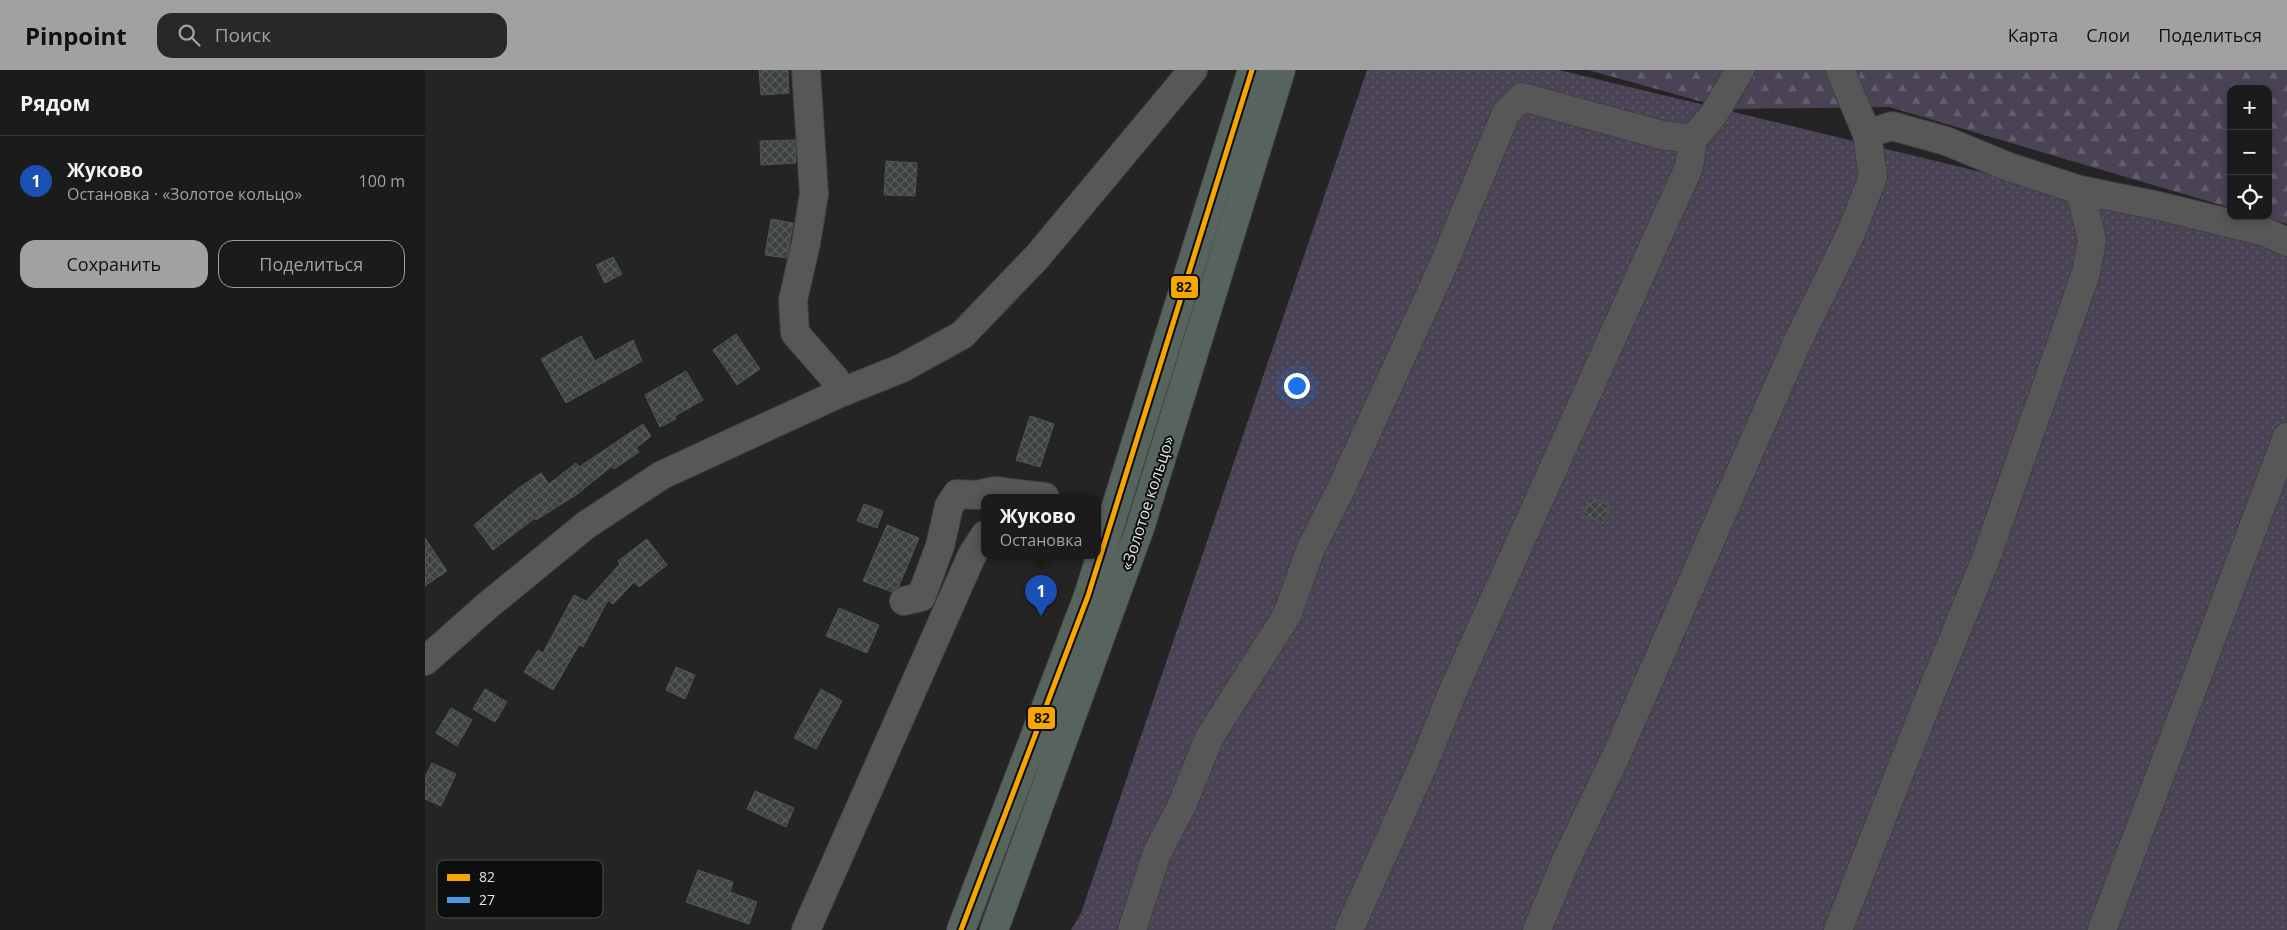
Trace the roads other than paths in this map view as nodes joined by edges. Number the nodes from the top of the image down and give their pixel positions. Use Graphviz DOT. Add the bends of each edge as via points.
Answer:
graph roads {
  1 [pos="806,70"];
  2 [pos="1193,70"];
  3 [pos="1252,70"];
  4 [pos="1281,70"];
  5 [pos="1740,70"];
  6 [pos="1840,70"];
  7 [pos="1867,134"];
  8 [pos="1693,139"];
  9 [pos="2080,190"];
  10 [pos="2287,242"];
  11 [pos="840,393"];
  12 [pos="2287,437"];
  13 [pos="981,494"];
  14 [pos="982,494"];
  15 [pos="1006,494"];
  16 [pos="1105,517"];
  17 [pos="1101,536"];
  18 [pos="981,541"];
  19 [pos="1096,559"];
  20 [pos="904,601"];
  21 [pos="425,661"];
  22 [pos="806,930"];
  23 [pos="961,930"];
  24 [pos="994,930"];
  25 [pos="1132,930"];
  26 [pos="1349,930"];
  27 [pos="1537,930"];
  28 [pos="1838,930"];
  29 [pos="2102,930"];
  1 -- 11 [label="street" via="814,194 793,300 795,333 835,379"];
  2 -- 11 [label="street" via="1037,257 962,335 902,368"];
  3 -- 16 [label="highway, «Золотое кольцо»"];
  4 -- 24 [label="highway, «Золотое кольцо»" via="1137,537"];
  5 -- 8 [label="street" via="1714,114"];
  6 -- 7 [label="street"];
  7 -- 9 [label="street" via="1892,126 1946,141 2009,167"];
  7 -- 27 [label="street" via="1873,177 1851,233 1797,343"];
  8 -- 25 [label="street" via="1662,135 1522,98 1506,112 1442,268 1340,492 1311,548 1287,615 1209,738 1182,805 1157,853"];
  8 -- 26 [label="street" via="1689,167"];
  9 -- 10 [label="street" via="2265,232"];
  9 -- 28 [label="street" via="2091,240 2086,273 1985,561"];
  11 -- 21 [label="street" via="662,475 586,525"];
  12 -- 29 [label="street"];
  13 -- 20 [label="street" via="957,494 949,506 940,546 921,596"];
  14 -- 15 [label="street" via="995,491"];
  16 -- 17 [label="highway, «Золотое кольцо»"];
  18 -- 22 [label="street" via="972,555"];
  19 -- 23 [label="highway, «Золотое кольцо»" via="1088,596"];
}
